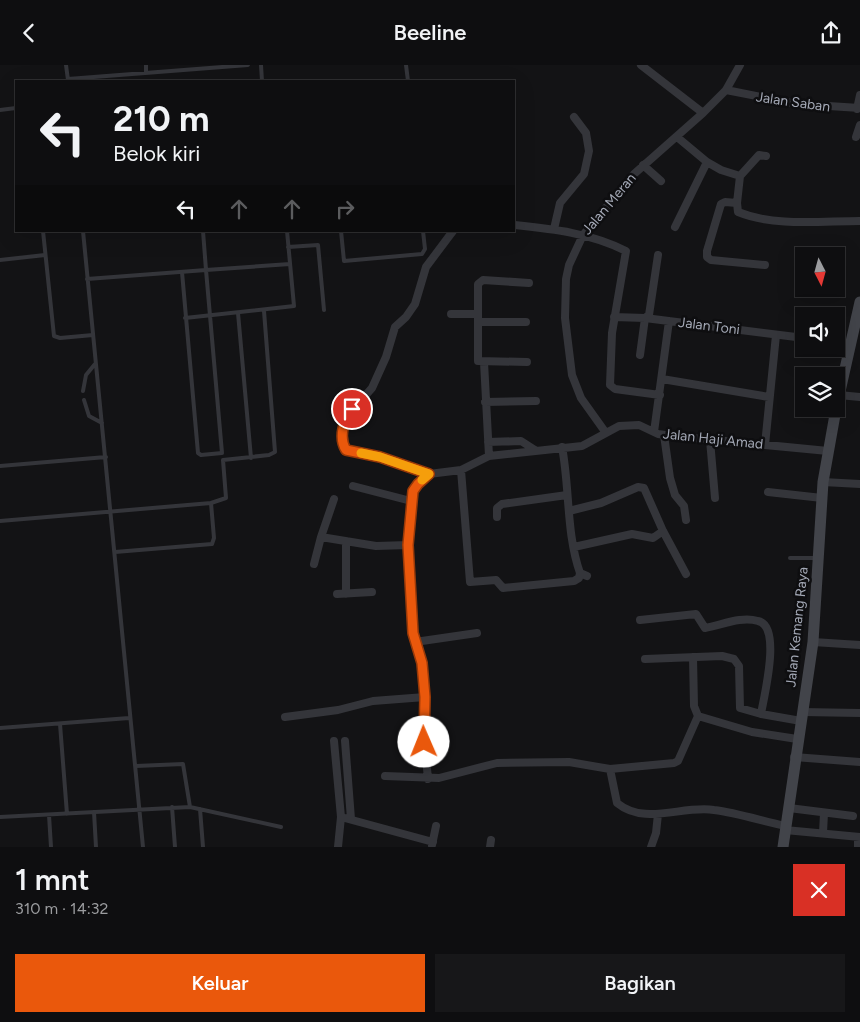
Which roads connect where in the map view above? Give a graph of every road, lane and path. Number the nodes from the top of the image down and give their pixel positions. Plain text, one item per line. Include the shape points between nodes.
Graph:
1 (66, 65) edge
2 (146, 65) edge
3 (175, 65) edge
4 (248, 65) edge
5 (260, 65) edge
6 (406, 65) edge
7 (641, 65) edge
8 (217, 66) edge
9 (737, 66) edge
10 (175, 70) junction
11 (146, 73) junction
12 (68, 80) edge
13 (262, 80) edge
14 (408, 80) edge
15 (726, 90) junction
16 (860, 95) edge
17 (15, 108) edge
18 (858, 109) edge
19 (0, 110) edge
20 (704, 113) junction
21 (574, 117) dead end
22 (860, 125) edge
23 (677, 137) junction
24 (856, 137) dead end
25 (766, 156) dead end
26 (706, 162) junction
27 (642, 165) junction
28 (740, 177) junction
29 (661, 181) dead end
30 (737, 203) junction
31 (860, 221) edge
32 (515, 225) edge
33 (675, 227) dead end
34 (554, 229) junction
35 (43, 232) edge
36 (83, 232) edge
37 (203, 232) edge
38 (287, 232) edge
39 (341, 232) edge
40 (423, 232) edge
41 (452, 232) edge
42 (583, 235) junction
43 (288, 247) junction
44 (45, 255) junction
45 (658, 255) dead end
46 (0, 261) edge
47 (290, 264) junction
48 (765, 265) dead end
49 (206, 270) junction
50 (182, 272) junction
51 (87, 279) junction
52 (529, 283) dead end
53 (860, 302) edge
54 (324, 310) dead end
55 (264, 311) junction
56 (238, 313) junction
57 (451, 314) dead end
58 (210, 316) junction
59 (614, 317) junction
60 (185, 318) junction
61 (478, 318) junction
62 (645, 318) junction
63 (669, 321) junction
64 (526, 322) dead end
65 (93, 335) junction
66 (776, 335) junction
67 (795, 337) edge
68 (853, 347) edge
69 (640, 355) dead end
70 (484, 362) junction
71 (527, 362) dead end
72 (96, 364) junction
73 (845, 374) edge
74 (662, 379) junction
75 (83, 391) dead end
76 (660, 395) junction
77 (845, 396) edge
78 (769, 397) junction
79 (860, 397) edge
80 (84, 400) dead end
81 (536, 401) dead end
82 (485, 402) junction
83 (834, 417) edge
84 (102, 423) junction
85 (654, 432) junction
86 (606, 433) junction
87 (664, 435) junction
88 (710, 440) junction
89 (488, 442) junction
90 (765, 445) junction
91 (562, 447) junction
92 (535, 449) junction
93 (828, 451) junction
94 (222, 453) junction
95 (489, 456) junction
96 (106, 457) junction
97 (250, 458) junction
98 (223, 460) junction
99 (0, 466) edge
100 (461, 469) junction
101 (429, 474) junction
102 (823, 483) junction
103 (860, 484) edge
104 (353, 486) dead end
105 (768, 491) dead end
106 (567, 495) junction
107 (715, 497) dead end
108 (822, 498) junction
109 (334, 499) dead end
110 (411, 501) junction
111 (210, 503) junction
112 (569, 511) junction
113 (111, 512) junction
114 (496, 517) dead end
115 (686, 520) dead end
116 (0, 521) edge
117 (663, 531) junction
118 (321, 537) junction
119 (346, 541) junction
120 (408, 545) junction
121 (574, 547) junction
122 (115, 552) junction
123 (790, 557) dead end
124 (818, 558) junction
125 (314, 564) dead end
126 (686, 574) dead end
127 (372, 591) dead end
128 (640, 620) dead end
129 (477, 633) dead end
130 (415, 642) junction
131 (813, 642) junction
132 (860, 645) edge
133 (693, 657) junction
134 (645, 659) dead end
135 (425, 697) junction
136 (860, 713) edge
137 (761, 714) junction
138 (698, 716) junction
139 (801, 716) junction
140 (285, 717) dead end
141 (129, 718) junction
142 (60, 724) junction
143 (0, 728) edge
144 (797, 739) junction
145 (334, 741) dead end
146 (345, 741) dead end
147 (794, 757) junction
148 (860, 762) edge
149 (136, 766) junction
150 (610, 769) junction
151 (385, 777) dead end
152 (428, 779) junction
153 (172, 807) junction
154 (190, 807) junction
155 (789, 808) junction
156 (139, 809) junction
157 (200, 809) junction
158 (94, 812) junction
159 (658, 813) junction
160 (824, 813) junction
161 (68, 814) junction
162 (49, 815) junction
163 (854, 816) dead end
164 (0, 817) edge
165 (341, 817) junction
166 (351, 819) junction
167 (436, 826) dead end
168 (281, 827) dead end
169 (786, 828) junction
170 (823, 833) junction
171 (859, 837) edge
172 (432, 844) edge
173 (51, 847) edge
174 (96, 847) edge
175 (143, 847) edge
176 (175, 847) edge
177 (203, 847) edge
178 (338, 847) edge
179 (651, 847) edge
180 (783, 847) edge
181 (858, 847) edge

1 - 12 lane
2 - 11 lane
3 - 10 lane
4 - 8 lane
5 - 13 lane
6 - 14 lane
7 - 20 street
8 - 10 lane
9 - 15 street, Jalan Meran
10 - 11 lane
11 - 12 lane
15 - 18 street, Jalan Saban via 773,100
15 - 20 street, Jalan Meran
16 - 18 street
17 - 19 lane
20 - 23 street, Jalan Meran
21 - 34 street via 586,133 589,151 584,174 560,203
22 - 24 street
23 - 26 street
23 - 27 street, Jalan Meran
25 - 28 street via 759,155 754,159
26 - 28 street
26 - 33 street
27 - 29 street
27 - 42 street, Jalan Meran
28 - 30 street
30 - 31 street via 738,212 782,221
30 - 48 street via 721,204 707,257
32 - 34 street
34 - 42 street
35 - 44 lane
36 - 51 lane
37 - 49 lane
38 - 43 lane
39 - 40 lane via 344,261 422,254
41 - 101 street via 426,267 415,304 395,327 372,388 352,409 343,428 346,450 380,457
42 - 59 street via 626,251
42 - 86 street, Jalan Meran via 566,279 569,363 581,399
43 - 47 lane
43 - 54 lane via 318,245
44 - 46 lane
44 - 65 lane via 54,336
45 - 62 street via 651,307
47 - 49 lane
47 - 55 lane via 294,306
49 - 50 lane
49 - 58 lane
50 - 51 lane
50 - 60 lane
51 - 65 lane
52 - 61 street via 480,281
53 - 68 street, Jalan Kemang Raya
55 - 56 lane
55 - 97 lane via 276,449 273,455
56 - 58 lane
56 - 97 lane
57 - 61 street
58 - 60 lane
58 - 94 lane
59 - 62 street, Jalan Toni
59 - 76 street via 611,387
60 - 94 lane via 198,453
61 - 64 street
61 - 70 street via 477,358
62 - 63 street, Jalan Toni
62 - 69 street
63 - 66 street, Jalan Toni
63 - 74 street
65 - 72 lane
66 - 67 street, Jalan Toni
66 - 78 street
68 - 73 street, Jalan Kemang Raya
70 - 71 street
70 - 82 street
72 - 75 lane via 86,375
72 - 84 lane
74 - 76 street
74 - 78 street
76 - 85 street
77 - 79 street
78 - 90 street
80 - 84 lane via 89,416
81 - 82 street
82 - 89 street
83 - 93 street, Jalan Kemang Raya
84 - 96 lane
85 - 86 street, Jalan Haji Amad via 639,425 626,425
85 - 87 street, Jalan Haji Amad
86 - 91 street, Jalan Haji Amad via 588,444
87 - 88 street, Jalan Haji Amad
87 - 115 street via 672,485 684,506
88 - 90 street, Jalan Haji Amad
88 - 107 street
89 - 92 street via 521,441
89 - 95 street
90 - 93 street, Jalan Haji Amad
91 - 92 street, Jalan Haji Amad
91 - 106 street via 568,479
92 - 95 street, Jalan Haji Amad
93 - 102 street, Jalan Kemang Raya
94 - 98 lane
95 - 100 street, Jalan Haji Amad
96 - 99 lane
96 - 113 lane
97 - 98 lane
98 - 111 lane via 226,498
100 - 101 street, Jalan Haji Amad
100 - 121 street via 469,581 497,581 503,588 578,580 584,574
101 - 110 street via 418,484
102 - 103 street
102 - 108 street, Jalan Kemang Raya
104 - 110 street
105 - 108 street
106 - 112 street
106 - 114 street via 502,504 497,507
108 - 124 street, Jalan Kemang Raya
109 - 118 street
110 - 120 street
111 - 113 lane
111 - 122 lane via 212,544
112 - 117 street via 642,487
112 - 121 street
113 - 116 lane
113 - 122 lane
117 - 121 street via 653,538 632,534
117 - 126 street
118 - 119 street
118 - 125 street
119 - 120 street via 376,546
119 - 127 street via 342,594
120 - 130 street
122 - 141 lane
123 - 124 lane
124 - 131 street, Jalan Kemang Raya
128 - 137 street via 696,614 705,627 741,621 765,624 770,633 771,650
129 - 130 street
130 - 135 street via 422,663
131 - 132 street
131 - 139 street, Jalan Kemang Raya
133 - 134 street
133 - 137 street via 729,657 738,662 740,708
133 - 138 street via 694,706
135 - 140 street via 373,701 343,709
135 - 152 street via 423,726
136 - 139 street
137 - 139 street
138 - 144 street via 746,731
138 - 150 street via 677,762
139 - 144 street, Jalan Kemang Raya
141 - 142 lane
141 - 149 lane
142 - 143 lane
142 - 161 lane
144 - 147 street, Jalan Kemang Raya
145 - 165 street
146 - 166 street
147 - 148 street
147 - 155 street, Jalan Kemang Raya
149 - 154 lane via 184,764
149 - 156 lane
150 - 152 street via 569,762 497,763
150 - 159 street via 617,803 637,813
151 - 152 street
153 - 154 lane
153 - 156 lane
153 - 176 lane
154 - 157 lane
155 - 160 street
155 - 169 street, Jalan Kemang Raya
156 - 158 lane
156 - 175 lane
157 - 168 lane
157 - 177 lane
158 - 161 lane
158 - 174 lane
159 - 169 street via 714,810
159 - 179 street
160 - 163 street
160 - 170 street
161 - 162 lane
162 - 164 lane
162 - 173 lane
165 - 166 street
165 - 178 street
166 - 172 street
167 - 172 street
169 - 170 street
169 - 180 street, Jalan Kemang Raya
170 - 171 street
171 - 181 street

